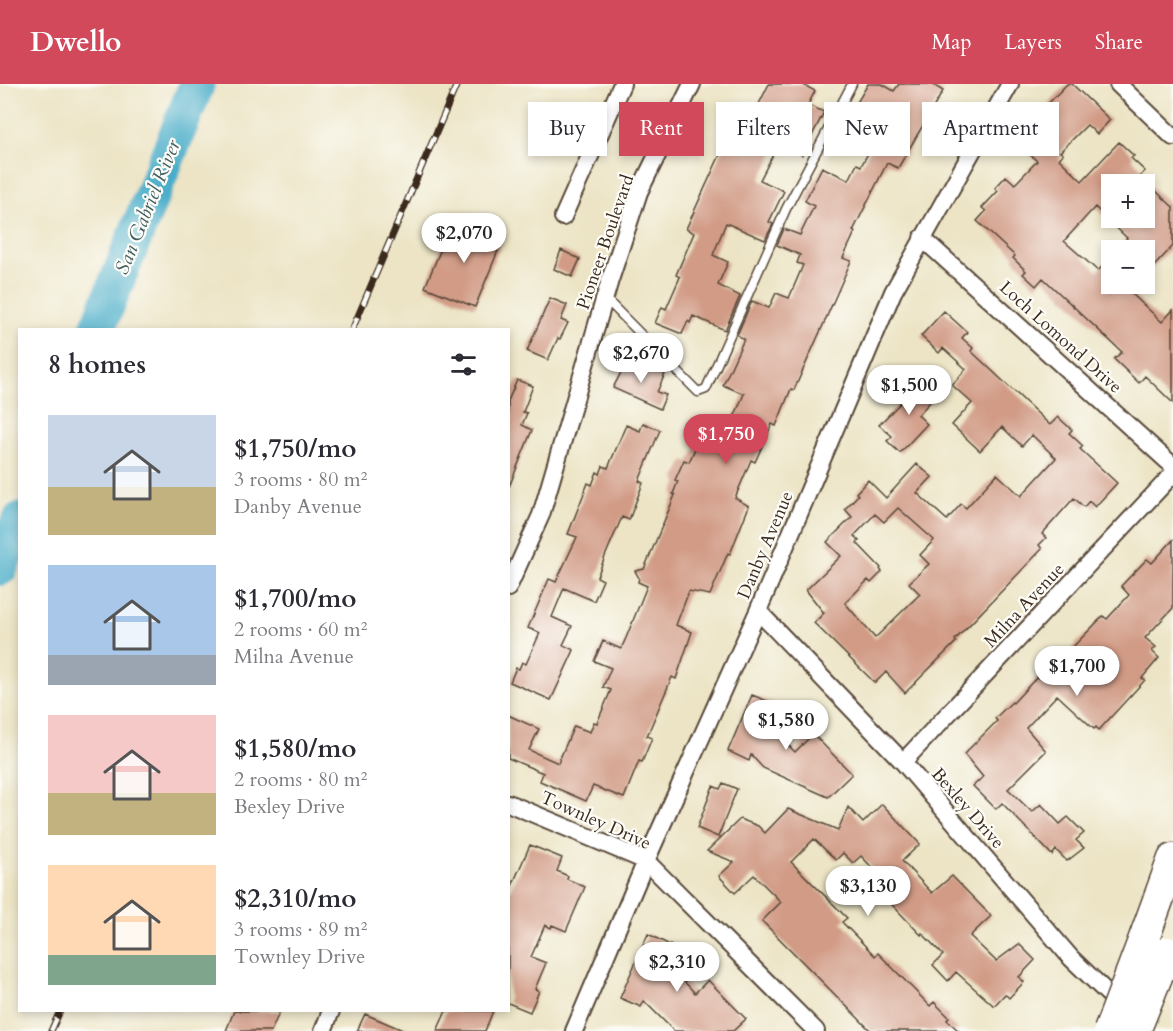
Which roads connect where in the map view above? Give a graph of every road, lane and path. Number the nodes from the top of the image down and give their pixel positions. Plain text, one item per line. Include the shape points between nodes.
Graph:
1 (622, 84) edge
2 (692, 84) edge
3 (852, 84) edge
4 (1010, 84) edge
5 (1118, 84) edge
6 (1173, 137) edge
7 (563, 217) dead end
8 (922, 238) junction
9 (605, 298) junction
10 (1173, 466) edge
11 (1173, 474) edge
12 (510, 584) edge
13 (758, 612) junction
14 (903, 762) junction
15 (510, 804) edge
16 (1173, 859) edge
17 (646, 861) junction
18 (1165, 948) edge
19 (331, 1012) edge
20 (322, 1031) edge
21 (574, 1031) edge
22 (816, 1031) edge
23 (1109, 1031) edge
24 (1135, 1031) edge
25 (1147, 1031) edge

1 - 7 street
2 - 9 street, Pioneer Boulevard via 639,192
3 - 9 lane via 786,209 706,389 698,392
4 - 8 street, Danby Avenue
5 - 6 street
8 - 10 street, Loch Lomond Drive
8 - 13 street, Danby Avenue via 893,292
9 - 12 street, Pioneer Boulevard via 541,515
11 - 14 street, Milna Avenue
13 - 14 street, Bexley Drive
13 - 17 street, Danby Avenue
14 - 25 street, Bexley Drive via 1071,958
15 - 17 street, Townley Drive
16 - 18 highway
17 - 21 street, Danby Avenue
17 - 22 street, Townley Drive
18 - 23 highway, bridge
18 - 24 highway, bridge
18 - 25 highway
19 - 20 street

